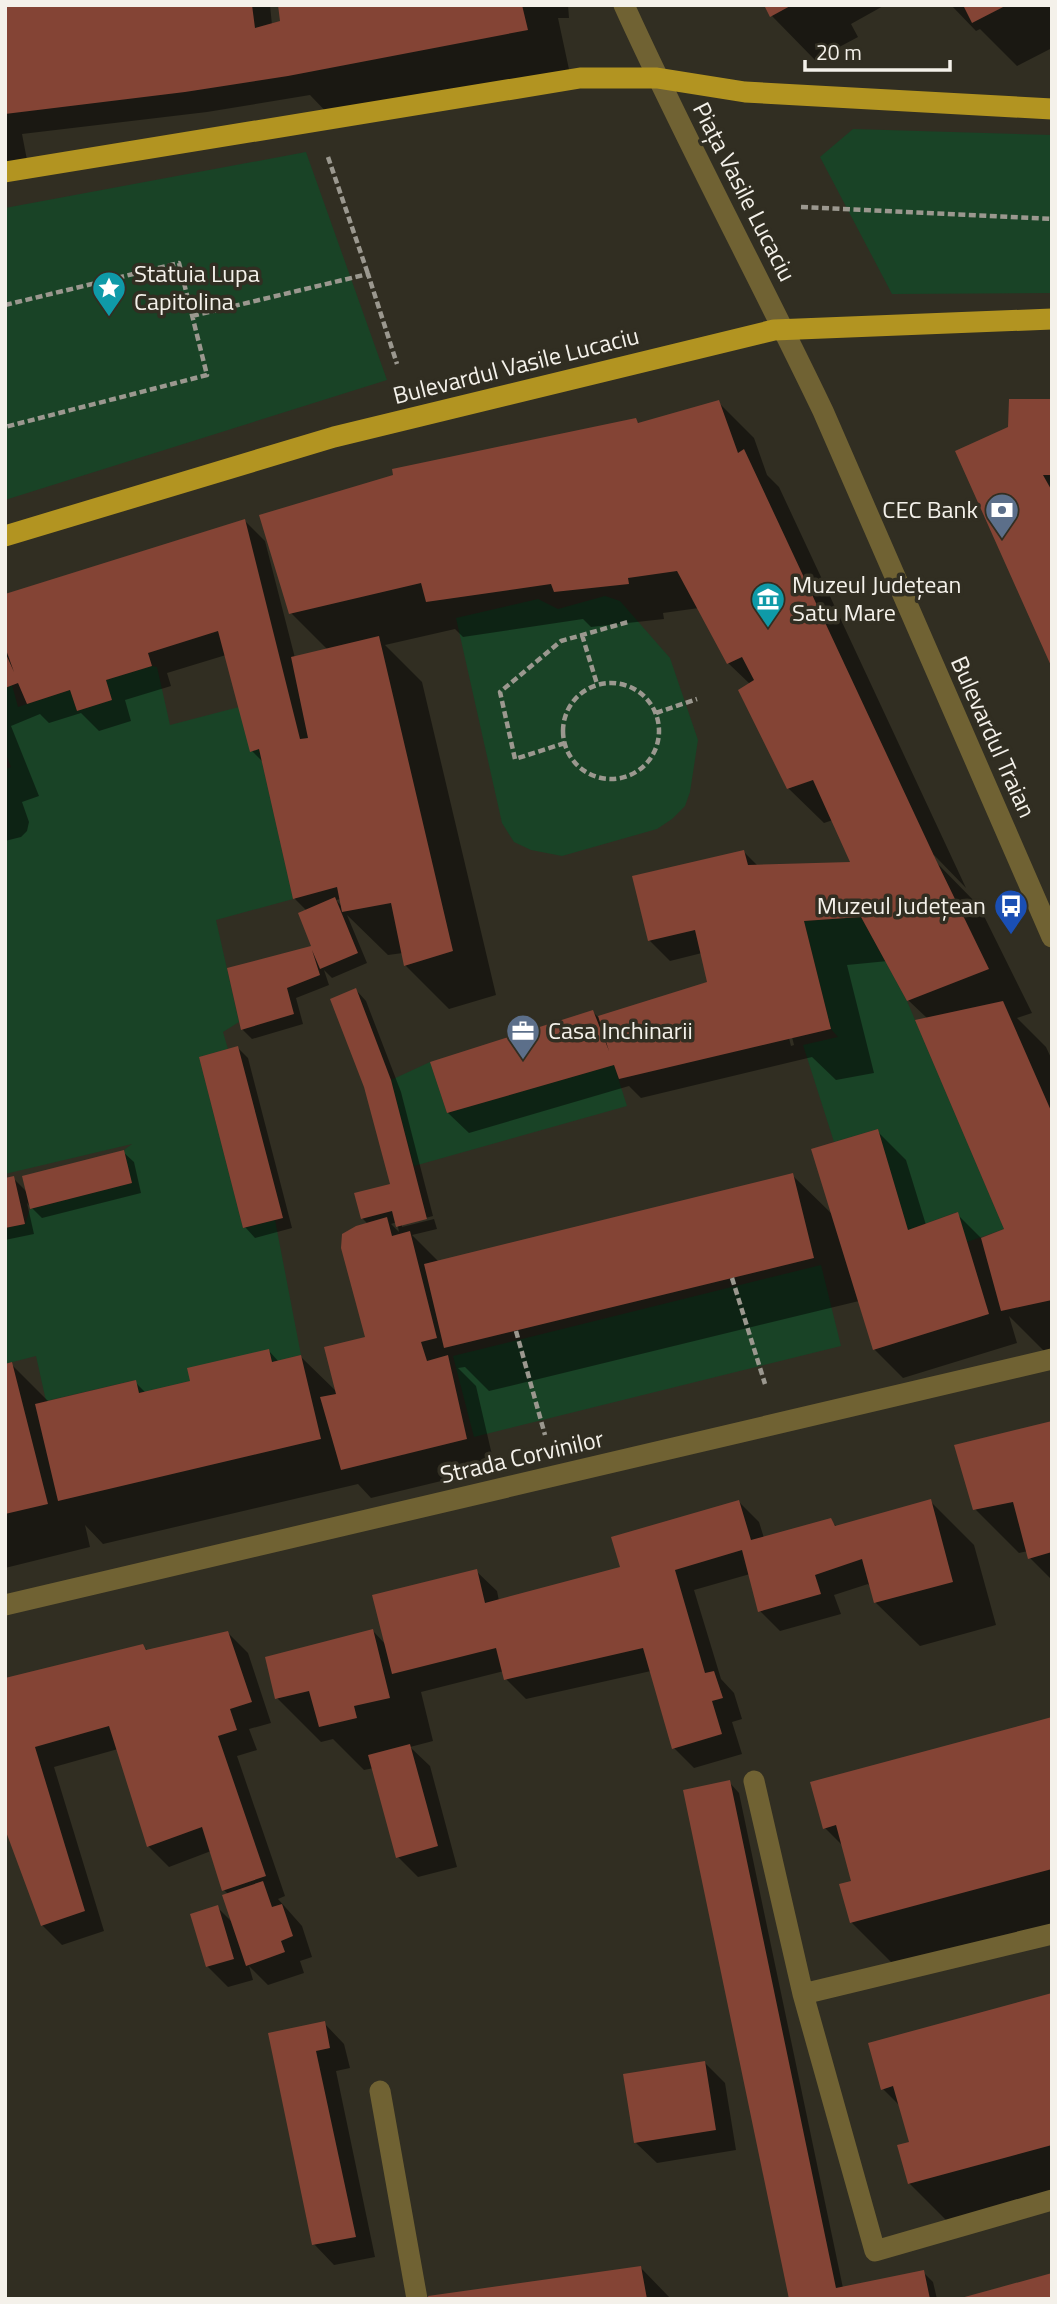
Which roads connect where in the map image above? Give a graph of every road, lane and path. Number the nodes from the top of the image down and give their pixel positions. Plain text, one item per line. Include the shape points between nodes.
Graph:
1 (624, 5) edge
2 (657, 78) junction
3 (1052, 110) edge
4 (328, 157) dead end
5 (5, 172) edge
6 (801, 207) dead end
7 (1052, 219) edge
8 (368, 274) junction
9 (5, 305) edge
10 (192, 316) junction
11 (1052, 319) edge
12 (783, 328) junction
13 (397, 364) dead end
14 (5, 427) edge
15 (5, 536) edge
16 (628, 622) dead end
17 (582, 635) junction
18 (597, 684) junction
19 (697, 699) dead end
20 (656, 713) junction
21 (565, 743) junction
22 (1052, 937) edge
23 (732, 1278) dead end
24 (516, 1331) dead end
25 (1052, 1359) edge
26 (765, 1384) dead end
27 (545, 1435) dead end
28 (5, 1605) edge
29 (754, 1781) dead end
30 (1052, 1934) edge
31 (803, 1994) junction
32 (380, 2091) dead end
33 (1052, 2200) edge
34 (417, 2299) edge

1 - 2 street, Piața Vasile Lucaciu
2 - 3 main road via 745,92
2 - 5 main road via 580,78
2 - 12 street, Piața Vasile Lucaciu
4 - 8 path
6 - 7 path
8 - 10 path
8 - 13 path
9 - 10 path via 179,263
10 - 14 path via 207,374
11 - 12 main road, Bulevardul Vasile Lucaciu
12 - 15 main road, Bulevardul Vasile Lucaciu via 334,437
12 - 22 street, Bulevardul Traian
16 - 17 path
17 - 18 path
17 - 21 path via 561,641 500,692 515,759
18 - 20 path via 629,685 643,693
18 - 21 path via 571,703 564,717
19 - 20 path
20 - 21 path via 660,737 655,752 633,775 602,779 586,773 574,763
23 - 26 path
24 - 27 path
25 - 28 street, Strada Corvinilor
29 - 31 street
30 - 31 street
31 - 33 street via 875,2251
32 - 34 street

